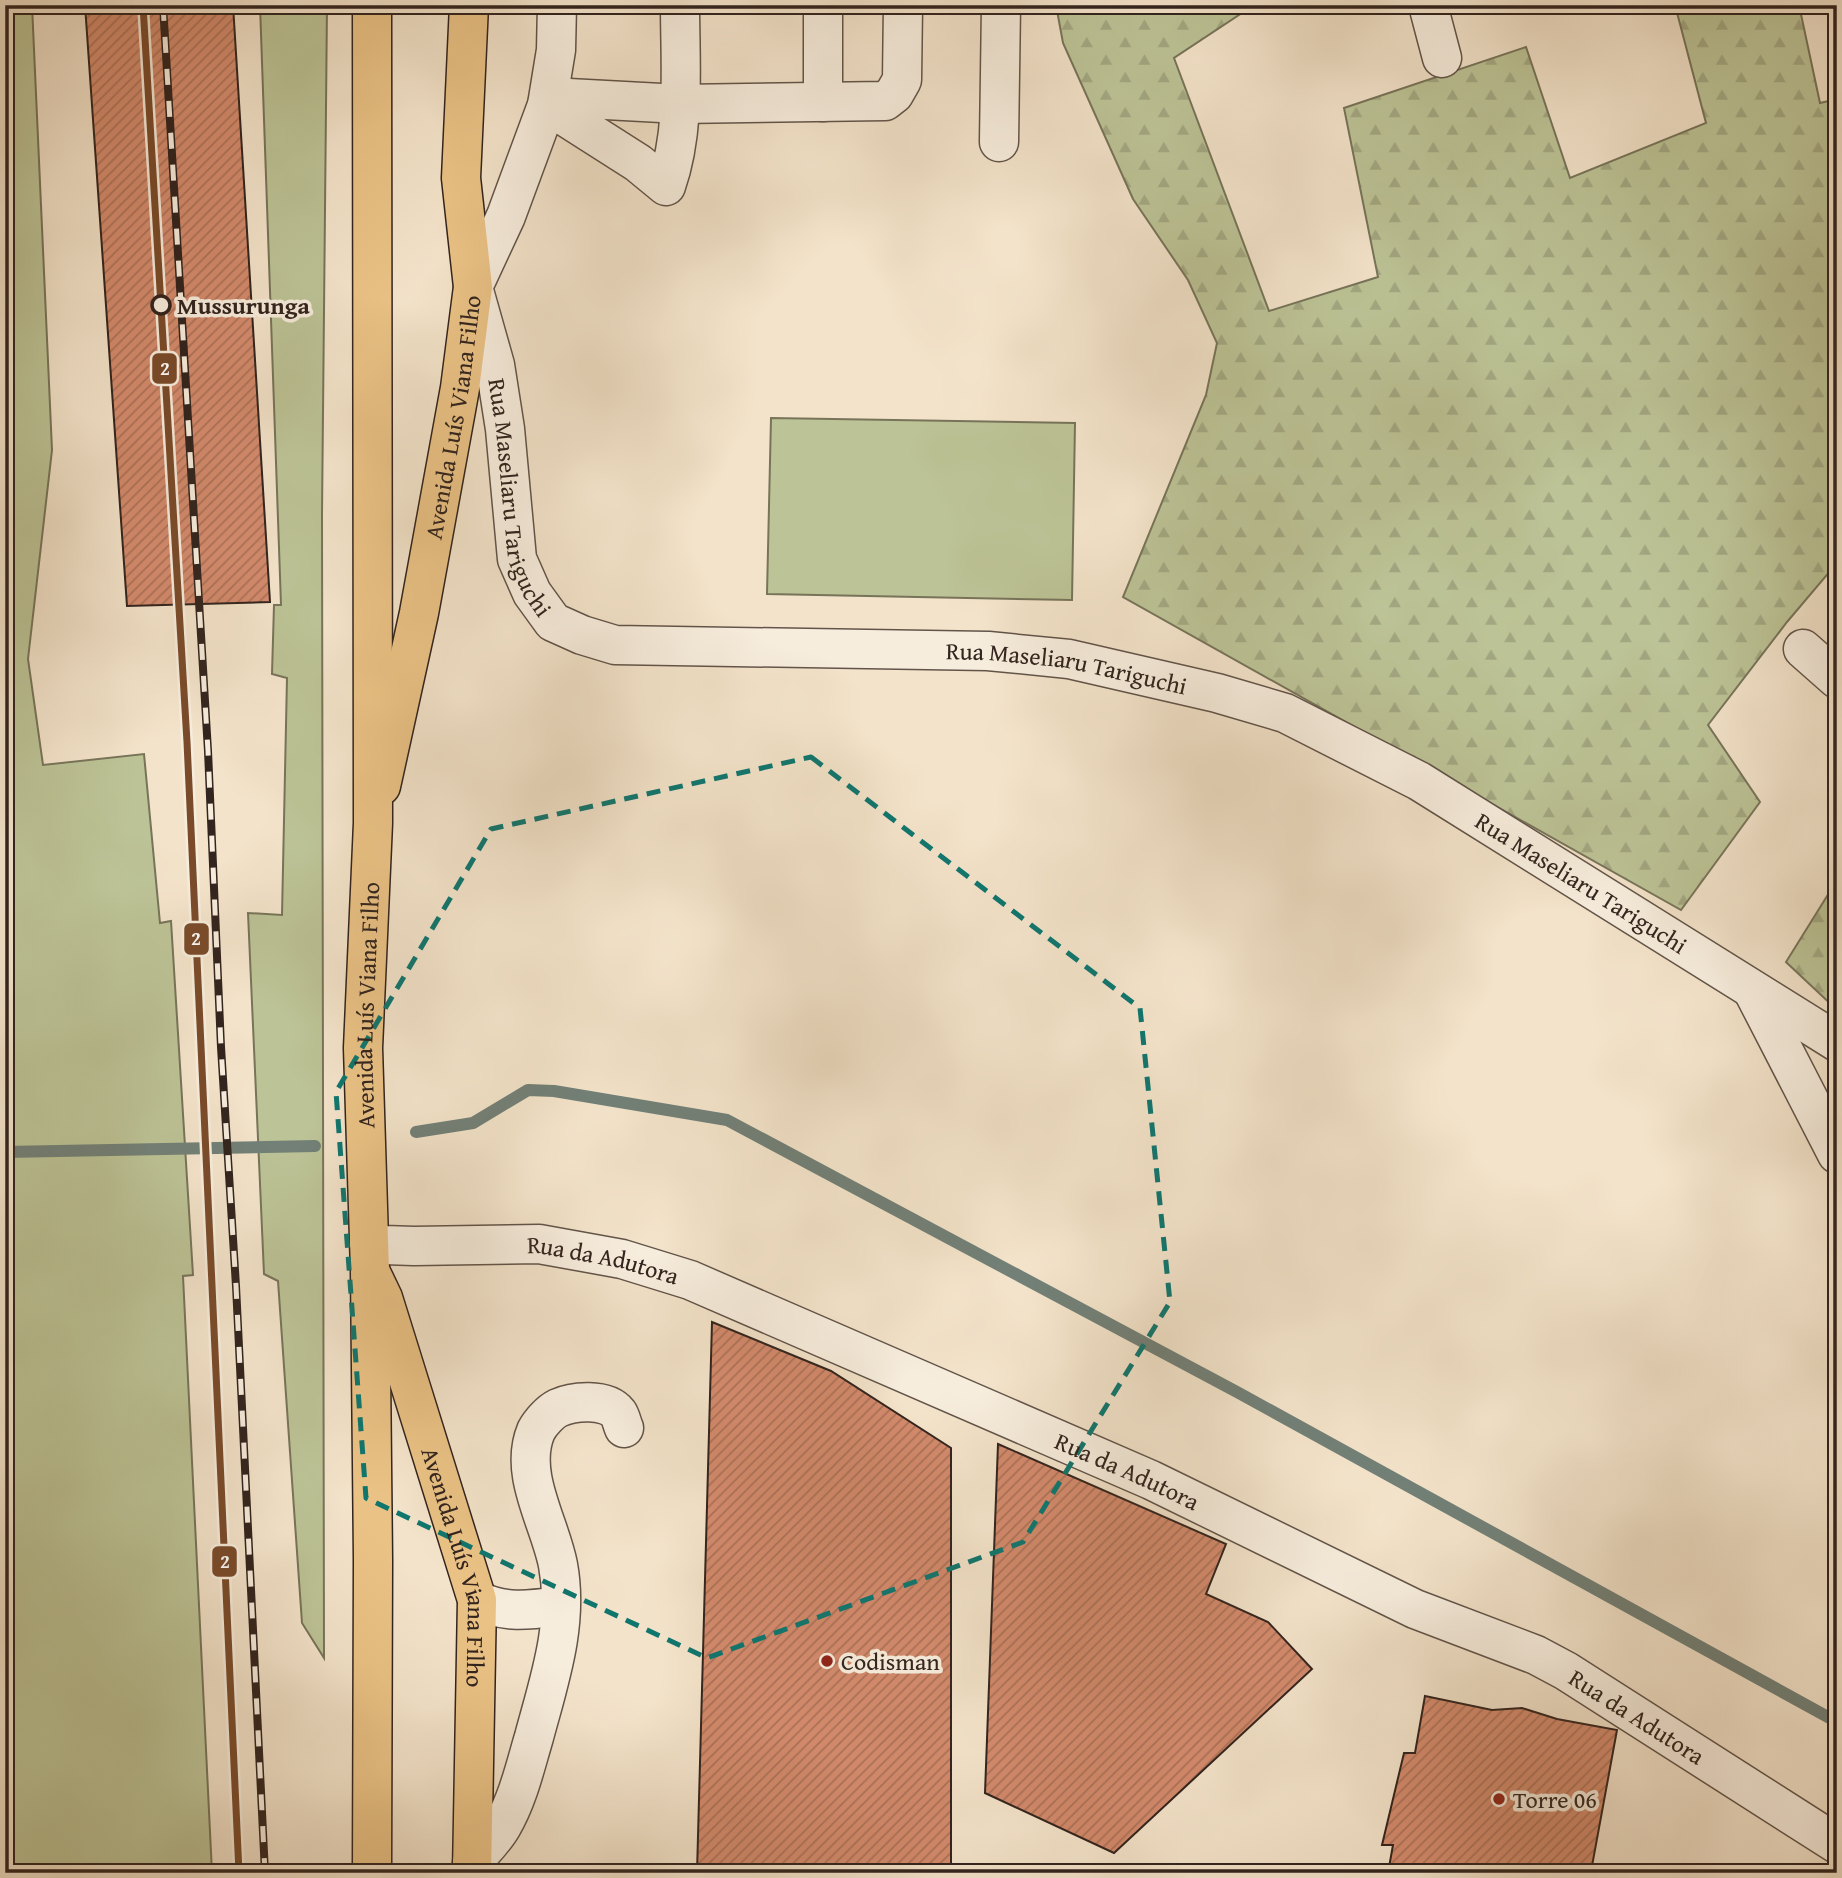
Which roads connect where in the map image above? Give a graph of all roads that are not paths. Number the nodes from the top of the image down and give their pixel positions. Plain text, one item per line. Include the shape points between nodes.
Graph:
1 (372, 5) edge
2 (469, 5) edge
3 (557, 5) edge
4 (680, 5) edge
5 (823, 5) edge
6 (903, 5) edge
7 (1002, 5) edge
8 (1428, 5) edge
9 (1443, 58) dead end
10 (548, 101) junction
11 (822, 102) junction
12 (680, 104) junction
13 (999, 142) dead end
14 (473, 287) junction
15 (1803, 649) dead end
16 (1837, 679) edge
17 (373, 823) junction
18 (1753, 991) junction
19 (1837, 1042) edge
20 (1837, 1154) edge
21 (370, 1256) junction
22 (624, 1428) dead end
23 (477, 1601) junction
24 (560, 1606) junction
25 (1837, 1844) edge
26 (472, 1868) edge
27 (372, 1873) edge

1 - 17 main road, Avenida Luís Viana Filho
2 - 14 main road, Avenida Luís Viana Filho via 461,178
3 - 10 street
4 - 12 street
5 - 11 street
6 - 11 street via 902,80 894,94 885,101
7 - 13 street
8 - 9 street
10 - 12 street
10 - 12 street via 666,186
10 - 14 street via 506,216
11 - 12 street
14 - 17 main road, Avenida Luís Viana Filho via 460,388 419,613
14 - 18 street, Rua Maseliaru Tariguchi via 495,365 517,559 532,593 553,622 615,645 988,651 1069,659 1285,713 1419,780
15 - 16 street
17 - 21 main road, Avenida Luís Viana Filho via 363,1048
18 - 19 street, Rua Maseliaru Tariguchi
18 - 20 street
21 - 23 main road, Avenida Luís Viana Filho
21 - 25 street, Rua da Adutora via 384,1245 539,1244 622,1259 690,1280 1150,1480 1415,1609 1536,1655
21 - 27 main road, Avenida Luís Viana Filho
22 - 24 street via 618,1413 607,1405 583,1402 558,1409 536,1432 532,1471 558,1564
23 - 24 street via 509,1610
23 - 26 main road, Avenida Luís Viana Filho
24 - 26 street via 558,1649 517,1794

